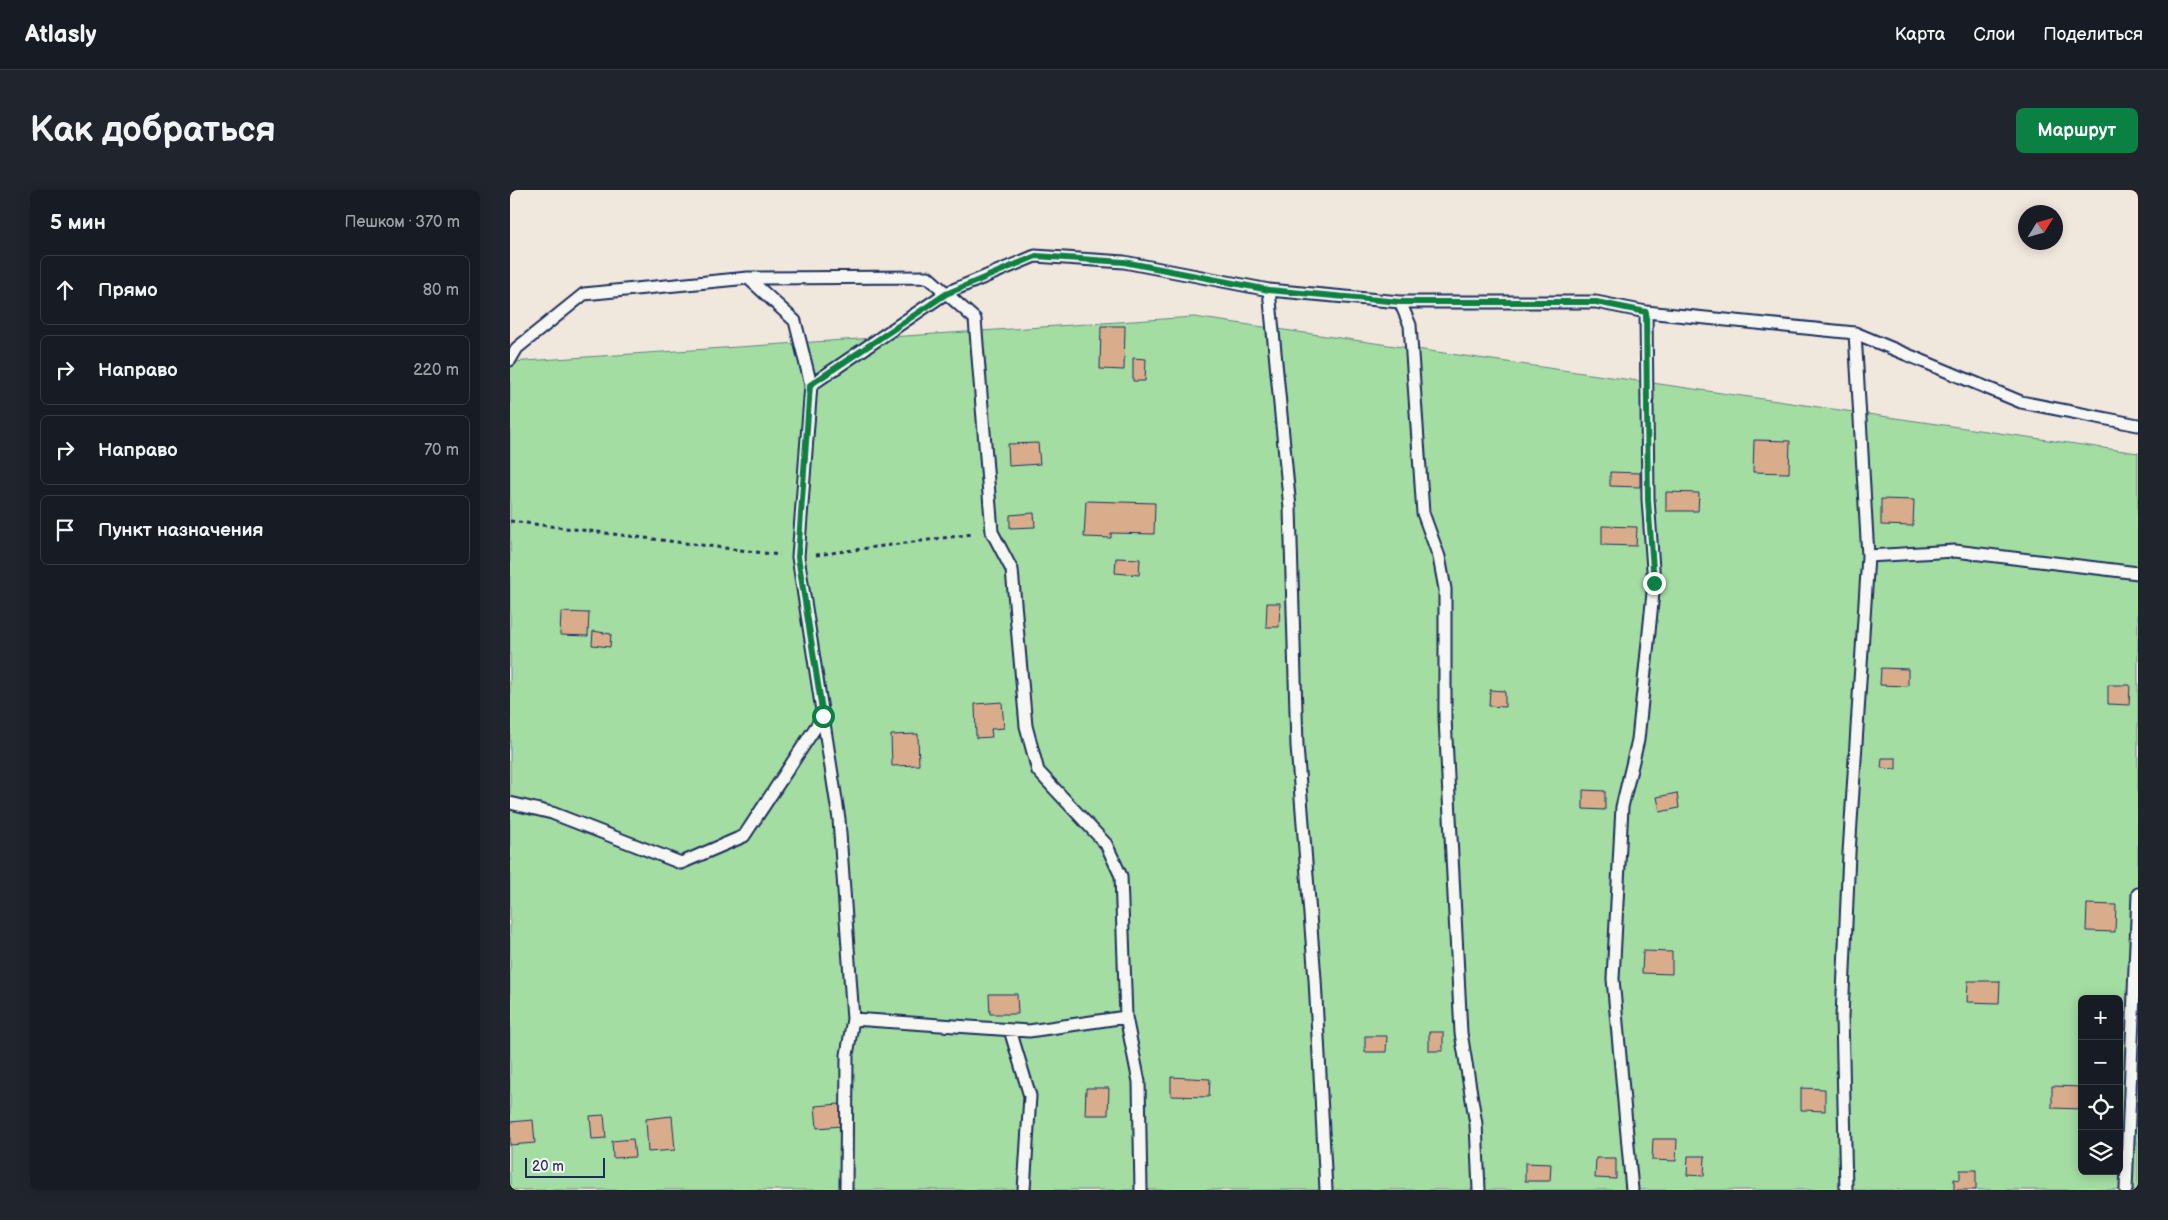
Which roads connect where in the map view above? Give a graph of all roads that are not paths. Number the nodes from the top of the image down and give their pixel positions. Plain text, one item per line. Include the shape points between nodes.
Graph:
1 (748, 278) junction
2 (1269, 290) junction
3 (946, 294) junction
4 (1400, 302) junction
5 (1646, 312) junction
6 (1855, 333) junction
7 (510, 360) edge
8 (810, 385) junction
9 (2138, 425) edge
10 (1868, 556) junction
11 (2138, 574) edge
12 (823, 716) junction
13 (510, 803) edge
14 (2138, 894) edge
15 (1126, 1017) junction
16 (853, 1019) junction
17 (1010, 1030) junction
18 (846, 1190) edge
19 (1024, 1190) edge
20 (1140, 1190) edge
21 (1326, 1190) edge
22 (1479, 1190) edge
23 (1632, 1190) edge
24 (1846, 1190) edge
25 (2126, 1190) edge

1 - 3 lane via 928,278
1 - 7 lane via 584,294 517,348
1 - 8 lane via 796,321
2 - 3 lane via 1124,262 1036,256
2 - 4 lane
2 - 21 lane via 1290,508 1297,746 1315,979
3 - 8 lane
3 - 15 lane via 976,319 992,532 1012,570 1026,726 1038,771 1106,844 1121,876
4 - 5 lane via 1596,302
4 - 22 lane via 1410,326 1423,513 1445,589 1445,718 1461,1033 1476,1124
5 - 6 lane
5 - 23 lane via 1648,500 1654,583 1638,740 1622,807 1614,980
6 - 9 lane via 2021,402
6 - 10 lane
8 - 12 lane via 798,557
10 - 11 lane via 1955,551
10 - 24 lane via 1842,1017
12 - 13 lane via 744,836 681,864 552,813
12 - 16 lane via 839,819
14 - 25 lane
15 - 17 lane via 1029,1031
15 - 20 lane via 1139,1082
16 - 17 lane
16 - 18 lane via 847,1054
17 - 19 lane via 1030,1096

